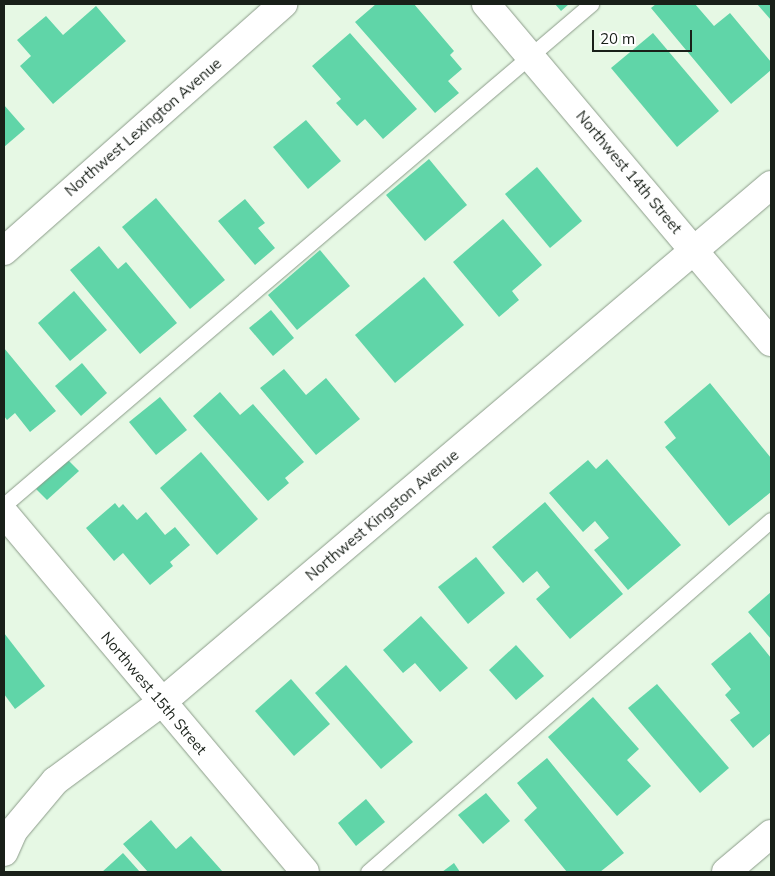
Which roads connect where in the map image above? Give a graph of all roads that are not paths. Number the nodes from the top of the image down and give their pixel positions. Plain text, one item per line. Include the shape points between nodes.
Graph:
1 (283, 4) edge
2 (486, 4) edge
3 (591, 4) edge
4 (530, 55) junction
5 (771, 185) edge
6 (4, 250) edge
7 (695, 250) junction
8 (771, 342) edge
9 (4, 505) edge
10 (4, 513) edge
11 (771, 520) edge
12 (162, 702) junction
13 (771, 834) edge
14 (4, 852) edge
15 (305, 872) edge
16 (368, 872) edge
17 (726, 872) edge

1 - 6 street, Northwest Lexington Avenue
2 - 4 street, Northwest 14th Street
3 - 4 lane
4 - 7 street, Northwest 14th Street
4 - 9 lane
5 - 7 street, Northwest Kingston Avenue
7 - 8 street, Northwest 14th Street
7 - 12 street, Northwest Kingston Avenue
10 - 12 street, Northwest 15th Street
11 - 16 lane
12 - 14 street, Northwest Kingston Avenue via 55,781 14,830
12 - 15 street, Northwest 15th Street
13 - 17 street

